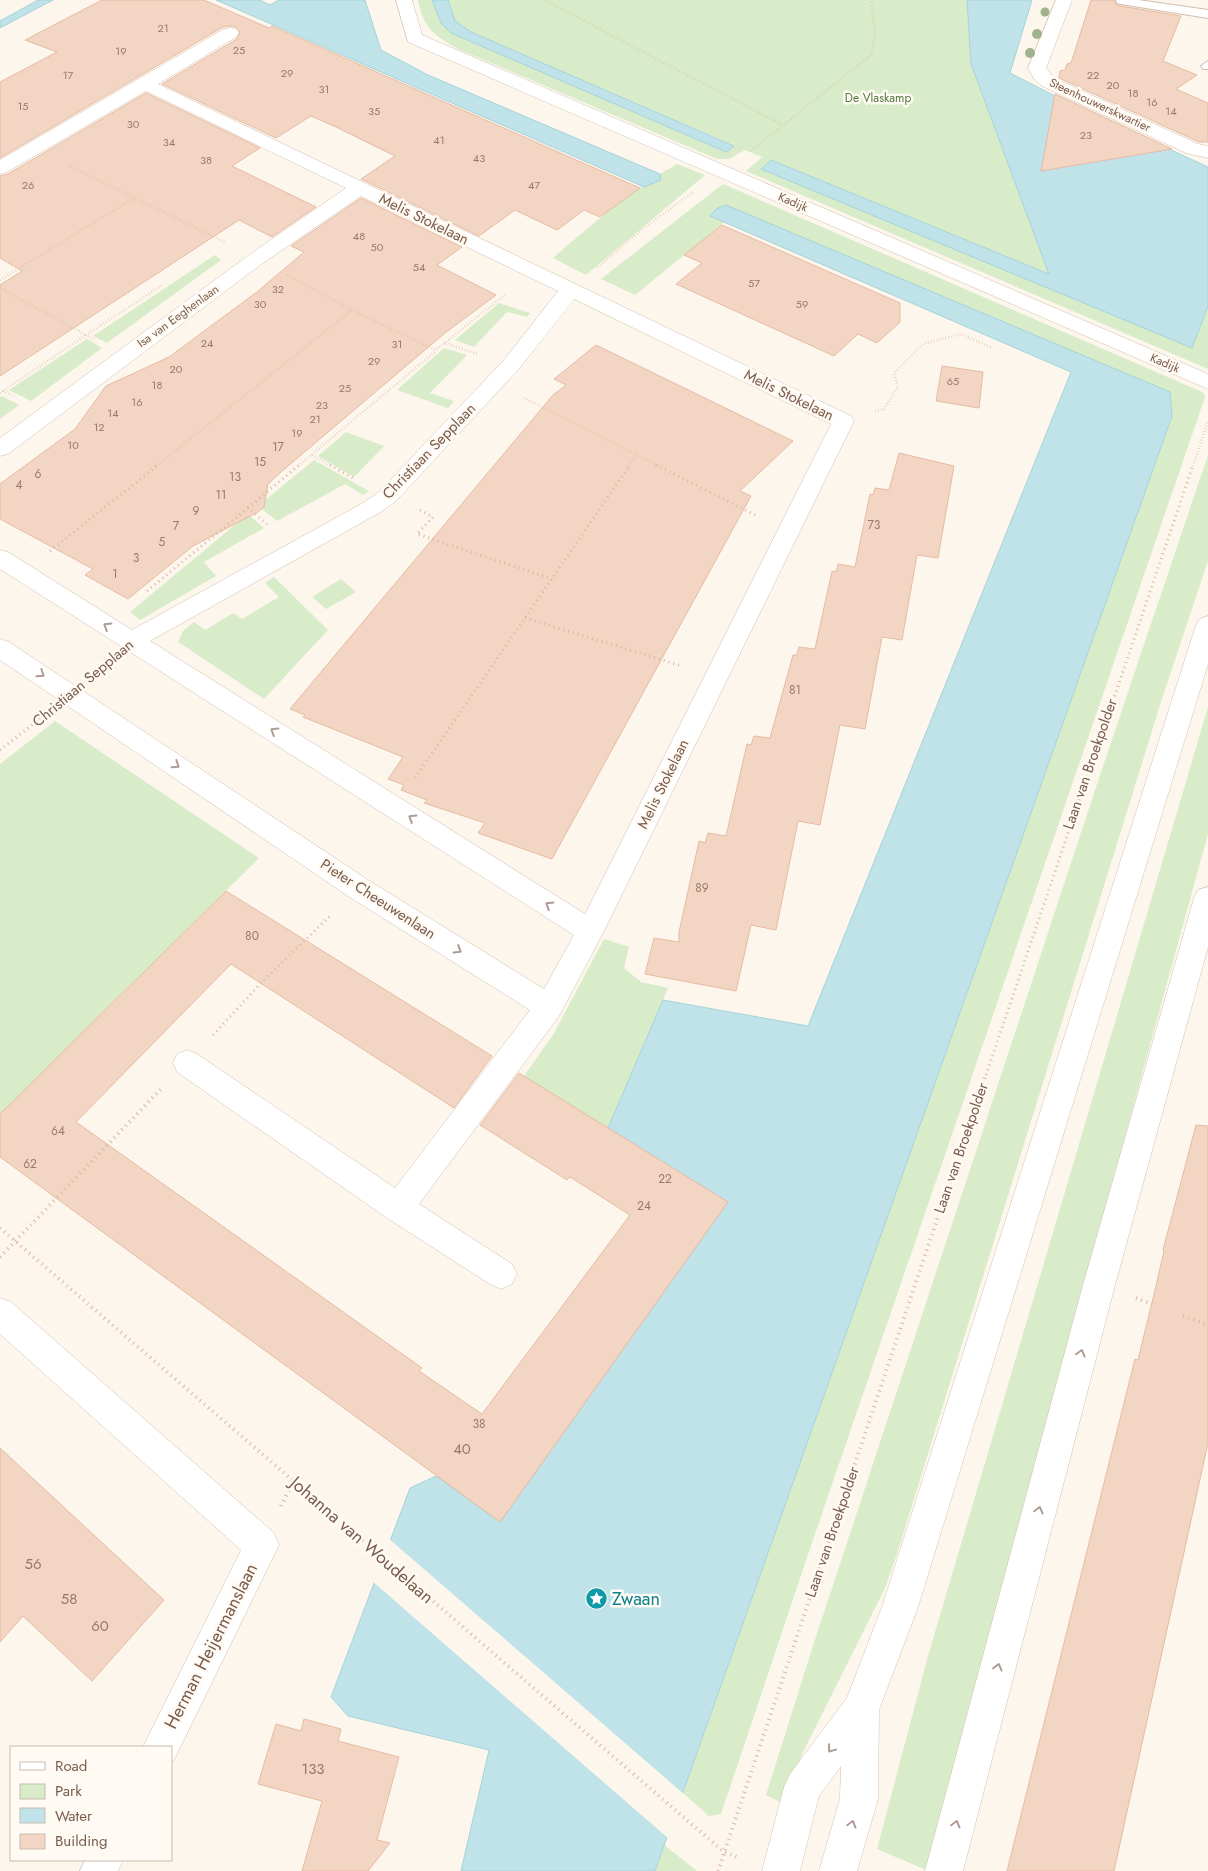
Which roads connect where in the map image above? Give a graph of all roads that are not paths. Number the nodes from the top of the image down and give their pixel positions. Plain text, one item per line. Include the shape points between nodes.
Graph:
1 (404, 0) edge
2 (1064, 0) edge
3 (1121, 1) dead end
4 (1208, 14) edge
5 (230, 33) dead end
6 (145, 84) junction
7 (1208, 152) edge
8 (0, 168) edge
9 (359, 188) junction
10 (570, 290) junction
11 (1208, 382) edge
12 (0, 449) edge
13 (0, 558) edge
14 (1208, 625) edge
15 (131, 641) junction
16 (0, 648) edge
17 (1208, 898) edge
18 (590, 931) junction
19 (549, 1007) junction
20 (187, 1063) dead end
21 (398, 1208) junction
22 (501, 1274) dead end
23 (0, 1312) edge
24 (861, 1710) junction
25 (162, 1746) edge
26 (781, 1871) edge
27 (838, 1871) edge
28 (944, 1871) edge

1 - 11 street, Kadijk via 414,38
2 - 7 street, Steenhouwerskwartier via 1037,68 1040,75 1048,82
3 - 4 lane
5 - 6 street
6 - 8 street
6 - 9 street, Melis Stokelaan
9 - 10 street, Melis Stokelaan
9 - 12 street, Isa van Eeghenlaan via 256,259
10 - 15 street, Christiaan Sepplaan via 511,365 389,495
10 - 18 street, Melis Stokelaan via 843,421
15 -> 13 street
14 - 24 street via 900,1607
18 -> 15 street
16 -> 19 street, Pieter Cheeuwenlaan via 358,888
28 -> 17 street via 1096,1294
18 - 19 street, Melis Stokelaan
19 - 21 street
20 - 21 street
21 - 22 street
23 - 25 street, Herman Heijermanslaan via 262,1545
24 -> 26 street via 803,1787
27 -> 24 street via 859,1799

